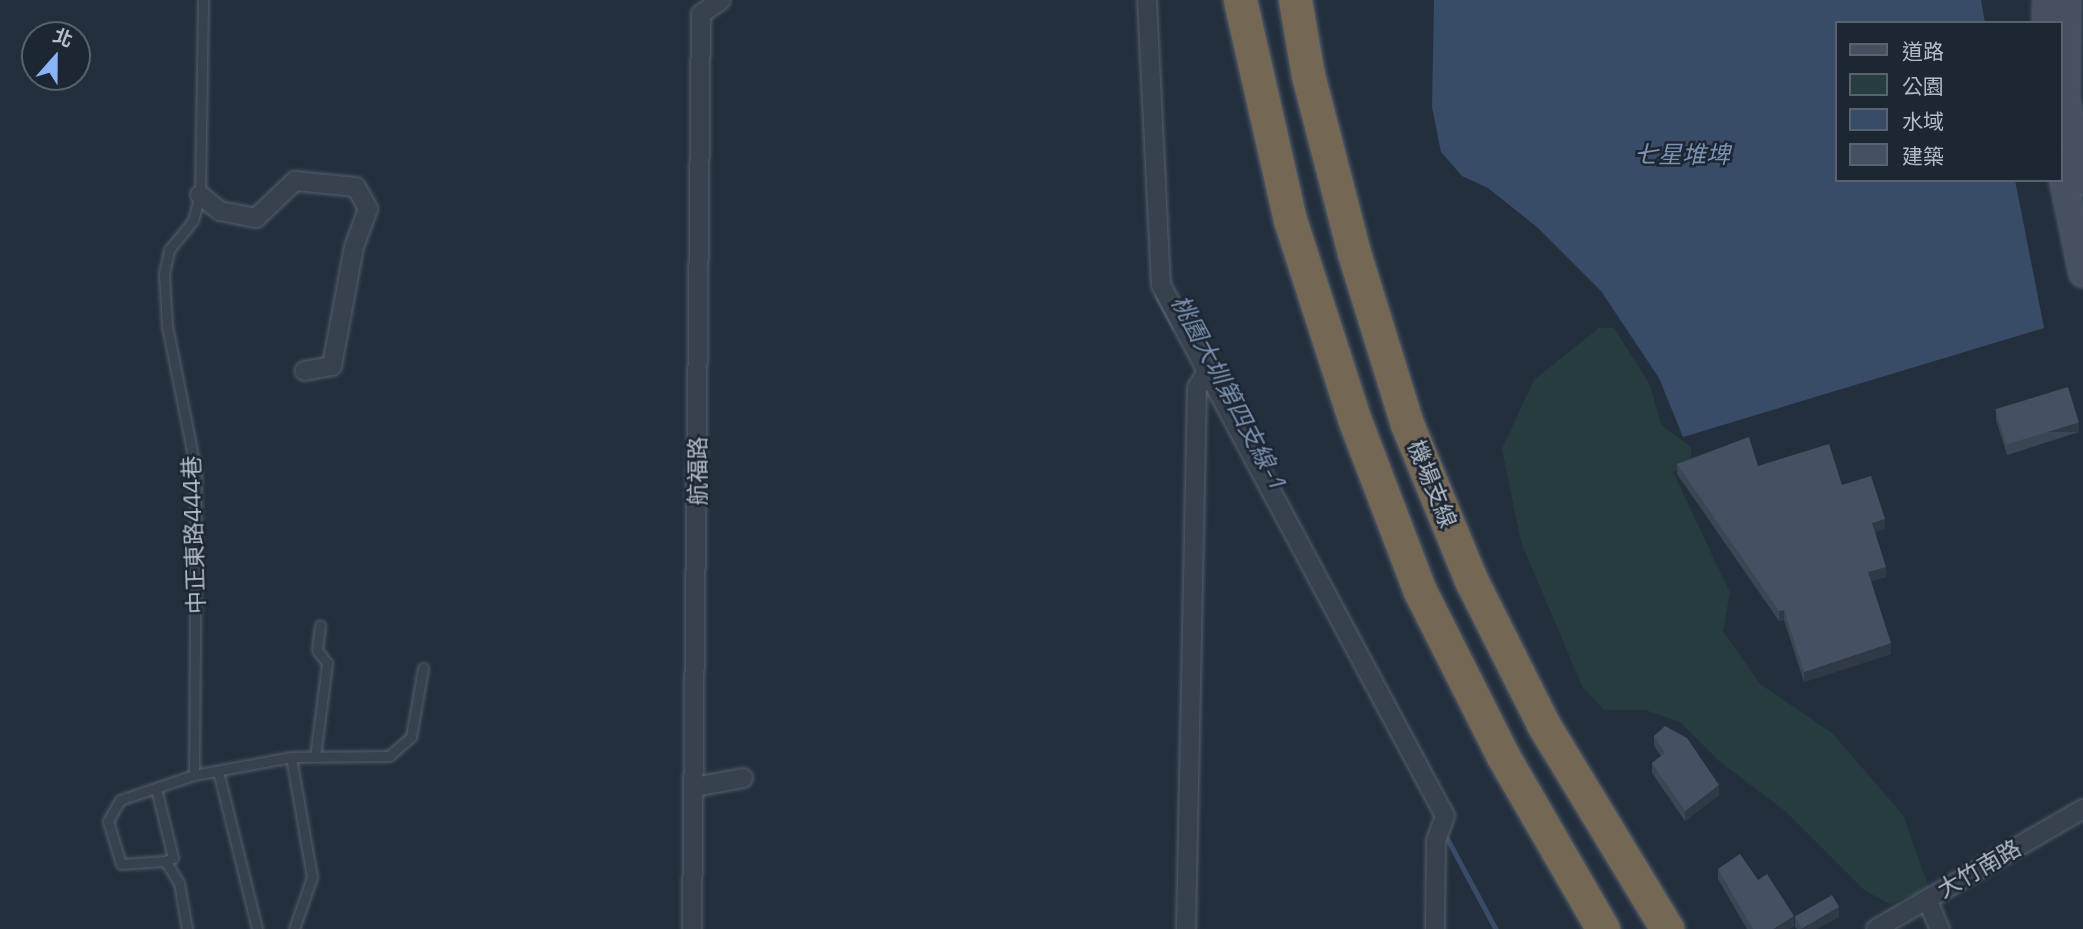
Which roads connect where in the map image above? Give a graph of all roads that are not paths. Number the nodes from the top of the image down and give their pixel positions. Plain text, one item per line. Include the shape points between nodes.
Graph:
1 (203, 0) edge
2 (721, 0) edge
3 (1147, 0) edge
4 (1240, 0) edge
5 (1295, 0) edge
6 (2047, 0) edge
7 (2067, 0) edge
8 (2046, 21) edge
9 (2062, 174) edge
10 (2083, 181) edge
11 (200, 195) junction
12 (2083, 274) edge
13 (303, 371) dead end
14 (1206, 373) junction
15 (320, 625) dead end
16 (423, 668) dead end
17 (292, 757) junction
18 (315, 757) junction
19 (218, 771) junction
20 (194, 775) junction
21 (743, 778) dead end
22 (695, 787) junction
23 (156, 788) junction
24 (2083, 808) edge
25 (165, 861) junction
26 (1927, 899) junction
27 (187, 929) edge
28 (257, 929) edge
29 (294, 929) edge
30 (692, 929) edge
31 (1186, 929) edge
32 (1435, 929) edge
33 (1603, 929) edge
34 (1667, 929) edge
35 (1875, 929) edge
36 (1940, 929) edge

1 - 11 lane, 中正東路444巷
2 - 22 street, 航福路 via 701,14
3 - 14 street via 1161,285
4 - 33 highway via 1290,220 1355,421 1416,579 1503,756
5 - 34 highway, 機場支線 via 1308,75 1351,240 1407,424 1471,580 1543,724
6 - 8 main road
7 - 10 main road via 2066,99
9 - 12 main road
11 - 13 street via 220,211 256,218 295,181 356,187 368,209 354,247 332,366
11 - 20 lane, 中正東路444巷 via 193,220 169,250 164,274 167,326 196,471
14 - 31 street via 1197,388
14 - 32 street via 1445,816 1436,841
15 - 18 lane via 317,650 327,663
16 - 18 lane via 411,737 389,755
17 - 18 lane
17 - 19 lane
17 - 29 lane via 312,877
19 - 20 lane
19 - 28 lane
20 - 23 lane
21 - 22 street
22 - 30 street, 航福路
23 - 25 lane via 173,858
23 - 25 lane via 120,800 108,821 121,864
24 - 26 street, 大竹南路
25 - 27 lane via 179,883
26 - 35 street, 大竹南路
26 - 36 street

